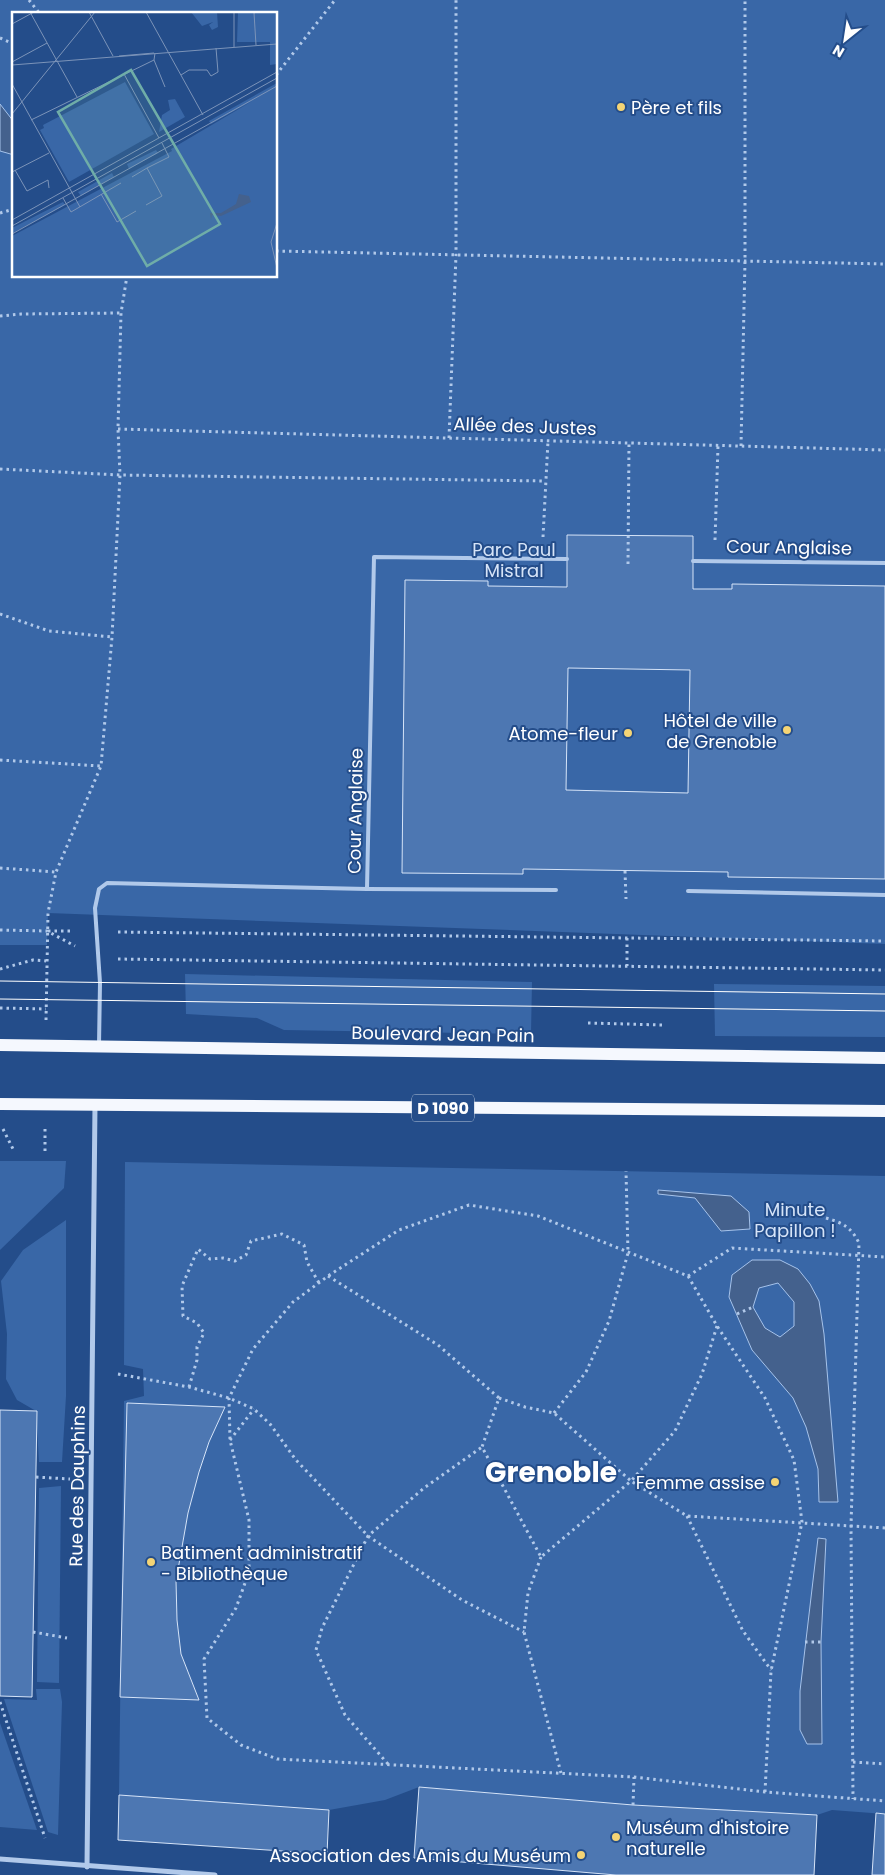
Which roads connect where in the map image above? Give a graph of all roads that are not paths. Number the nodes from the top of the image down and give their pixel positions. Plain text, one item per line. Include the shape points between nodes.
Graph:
1 (567, 559) dead end
2 (693, 561) dead end
3 (885, 563) edge
4 (367, 889) junction
5 (556, 890) dead end
6 (688, 891) dead end
7 (885, 895) edge
8 (0, 1045) edge
9 (99, 1047) junction
10 (885, 1058) edge
11 (0, 1104) edge
12 (95, 1105) junction
13 (885, 1111) edge
14 (0, 1859) edge
15 (87, 1867) junction
16 (215, 1875) edge

1 - 4 lane, Cour Anglaise via 374,557
2 - 3 lane, Cour Anglaise
4 - 5 lane
4 - 9 lane, Cour Anglaise via 106,883 99,889 95,908 99,958
6 - 7 lane
8 - 9 main road, Boulevard Jean Pain
9 - 10 main road, Boulevard Jean Pain
11 - 12 main road, D 1090
12 - 13 main road, D 1090
12 - 15 street, Rue des Dauphins
14 - 15 street
15 - 16 street

